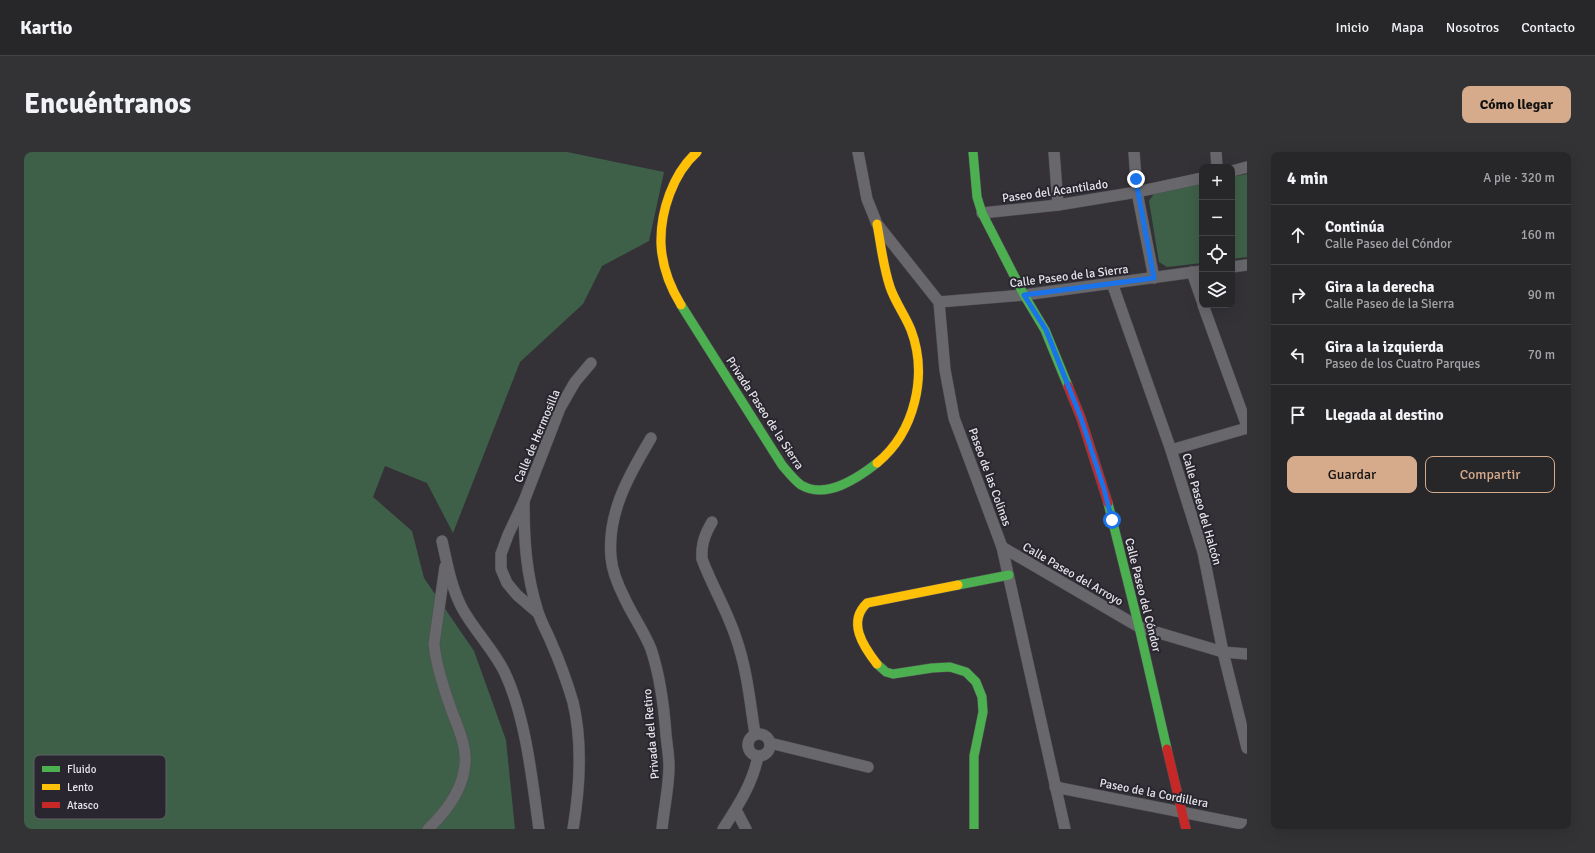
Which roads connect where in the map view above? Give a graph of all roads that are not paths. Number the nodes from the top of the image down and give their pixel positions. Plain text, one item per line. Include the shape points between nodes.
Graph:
1 (697, 152) edge
2 (858, 152) edge
3 (973, 152) edge
4 (1054, 152) edge
5 (1134, 152) edge
6 (1216, 152) edge
7 (1217, 164) edge
8 (1247, 167) edge
9 (1235, 170) edge
10 (1199, 179) edge
11 (1138, 192) junction
12 (1058, 205) junction
13 (982, 213) junction
14 (877, 224) junction
15 (1247, 265) edge
16 (1235, 267) edge
17 (1197, 272) edge
18 (1154, 278) junction
19 (1112, 283) junction
20 (1199, 284) edge
21 (1024, 295) junction
22 (939, 302) junction
23 (1204, 308) edge
24 (591, 363) dead end
25 (1247, 427) edge
26 (650, 438) dead end
27 (1171, 450) junction
28 (524, 501) junction
29 (712, 522) dead end
30 (442, 541) dead end
31 (1002, 547) junction
32 (446, 560) junction
33 (1009, 574) junction
34 (538, 613) junction
35 (1139, 627) junction
36 (1224, 652) junction
37 (1247, 654) edge
38 (755, 734) junction
39 (770, 743) junction
40 (1247, 748) edge
41 (758, 756) junction
42 (868, 767) dead end
43 (1055, 787) junction
44 (736, 810) junction
45 (1181, 811) junction
46 (1247, 826) edge
47 (428, 829) edge
48 (539, 829) edge
49 (573, 829) edge
50 (662, 829) edge
51 (723, 829) edge
52 (746, 829) edge
53 (974, 829) edge
54 (1065, 829) edge
55 (1186, 829) edge

1 - 14 street, Privada Paseo de la Sierra via 682,167 677,177 663,222 663,262 670,284 790,477 812,490 836,487 874,466 892,448 904,430 917,399 920,382 919,358 913,336 890,287
2 - 14 street via 867,199
3 - 13 street, Calle Paseo del Cóndor via 977,197
4 - 12 street
5 - 11 street
6 - 7 street
8 - 9 street
10 - 11 street, Paseo del Acantilado
11 - 12 street, Paseo del Acantilado
11 - 18 street
12 - 13 street, Paseo del Acantilado
13 - 21 street, Calle Paseo del Cóndor
14 - 22 street
15 - 16 street
17 - 18 street, Calle Paseo de la Sierra
17 - 20 street
18 - 19 street, Calle Paseo de la Sierra
19 - 21 street, Calle Paseo de la Sierra
19 - 27 street, Calle Paseo del Halcón
21 - 22 street, Calle Paseo de la Sierra
21 - 35 street, Calle Paseo del Cóndor via 1046,330 1081,418 1104,489
22 - 31 street, Paseo de las Colinas via 945,370 954,418
23 - 25 street
24 - 28 street, Calle de Hermosilla via 575,382 560,408
25 - 27 street
26 - 50 street, Privada del Retiro via 621,493 613,519 611,558 625,599 650,648 660,685 669,764
27 - 36 street, Calle Paseo del Halcón via 1204,552
28 - 34 street, Calle de Hermosilla via 526,561
28 - 34 street, Calle de Hermosilla via 504,546 500,562 507,583
29 - 38 street via 702,544 702,558 737,640 747,681
30 - 32 street
31 - 33 street, Paseo de las Colinas
31 - 35 street, Calle Paseo del Arroyo
32 - 47 street via 434,644 438,669 463,742 465,764 461,784 438,819
32 - 48 street via 462,607 504,671 510,687 529,756
33 - 43 street, Paseo de las Colinas
33 - 53 street via 867,603 861,608 857,618 860,636 879,668 886,673 940,667 963,670 973,678 980,691 984,708 983,723 974,754
34 - 49 street via 564,674 573,704 579,739 578,791
35 - 36 street, Calle Paseo del Arroyo
35 - 45 street, Calle Paseo del Cóndor
36 - 37 street, Calle Paseo del Arroyo
36 - 40 street, Calle Paseo del Halcón
38 - 39 street via 763,734
38 - 41 street via 749,739 748,746 752,753
39 - 41 street via 766,754
39 - 42 street
41 - 44 street via 753,776
43 - 45 street, Paseo de la Cordillera
43 - 54 street, Paseo de las Colinas
44 - 51 street
44 - 52 street
45 - 46 street, Paseo de la Cordillera
45 - 55 street, Calle Paseo del Cóndor

